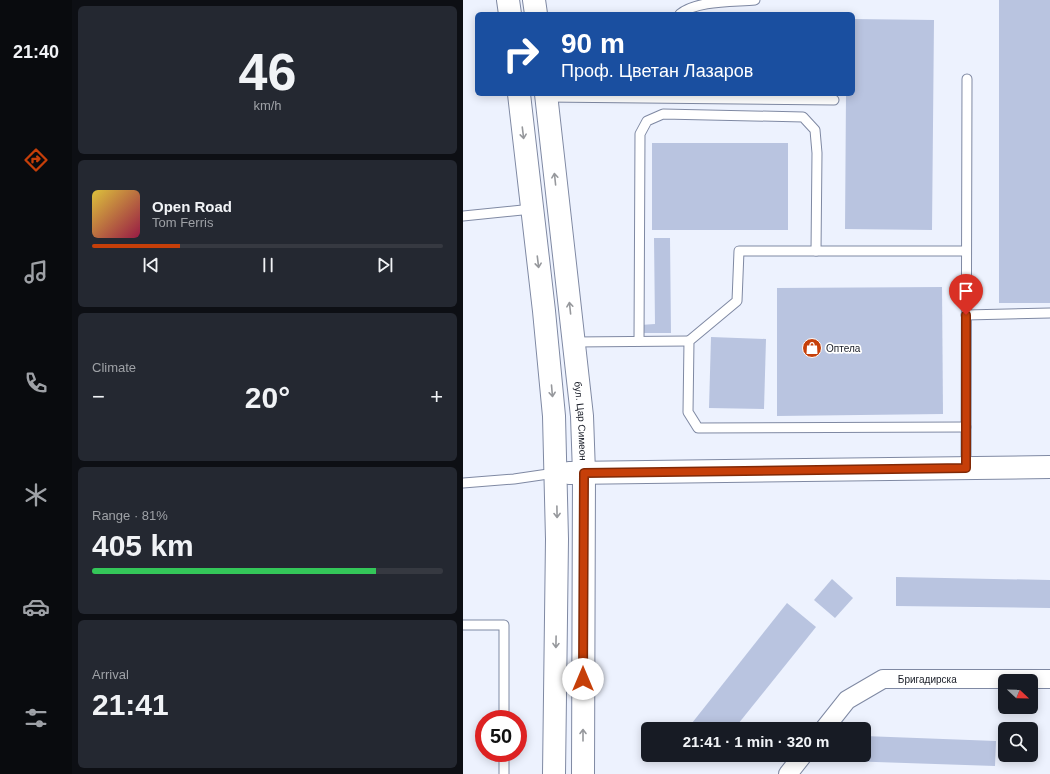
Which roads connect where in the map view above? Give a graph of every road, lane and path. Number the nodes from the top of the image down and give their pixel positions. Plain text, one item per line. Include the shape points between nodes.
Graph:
1 (508, 0) edge
2 (534, 0) edge
3 (755, 0) edge
4 (509, 12) edge
5 (536, 12) edge
6 (682, 12) edge
7 (967, 79) dead end
8 (519, 96) edge
9 (546, 96) edge
10 (638, 96) edge
11 (835, 100) dead end
12 (532, 209) junction
13 (463, 216) edge
14 (966, 251) junction
15 (815, 252) junction
16 (1050, 313) edge
17 (966, 315) junction
18 (689, 340) junction
19 (639, 341) junction
20 (574, 342) junction
21 (966, 427) junction
22 (1050, 467) edge
23 (966, 468) junction
24 (556, 473) junction
25 (584, 473) junction
26 (463, 483) edge
27 (463, 625) edge
28 (1050, 679) edge
29 (504, 710) edge
30 (830, 722) edge
31 (504, 762) edge
32 (797, 762) edge
33 (504, 774) edge
34 (554, 774) edge
35 (583, 774) edge
36 (787, 774) edge

1 - 4 main road
2 - 5 main road
3 - 6 lane via 702,4
7 - 14 lane
8 -> 12 main road
9 - 10 lane
20 -> 9 main road, бул. Цар Симеон
10 - 11 lane
12 - 13 lane
12 -> 24 main road via 554,416
14 - 15 lane
14 - 17 lane
15 - 18 lane via 739,251 737,301
15 - 19 lane via 815,130 803,117 663,114 647,121 640,134
16 - 17 lane
17 - 21 lane
18 - 19 lane
18 - 21 lane via 688,412 697,428
19 - 20 lane
20 - 25 main road, бул. Цар Симеон via 582,416
21 - 23 lane
22 - 23 main road
23 - 25 main road
24 - 25 main road
24 - 26 lane
24 -> 34 main road
35 -> 25 main road, бул. Цар Симеон
27 - 29 lane via 504,625
28 - 30 street, Бригадирска via 883,679 847,700
31 - 33 lane
32 - 36 street

